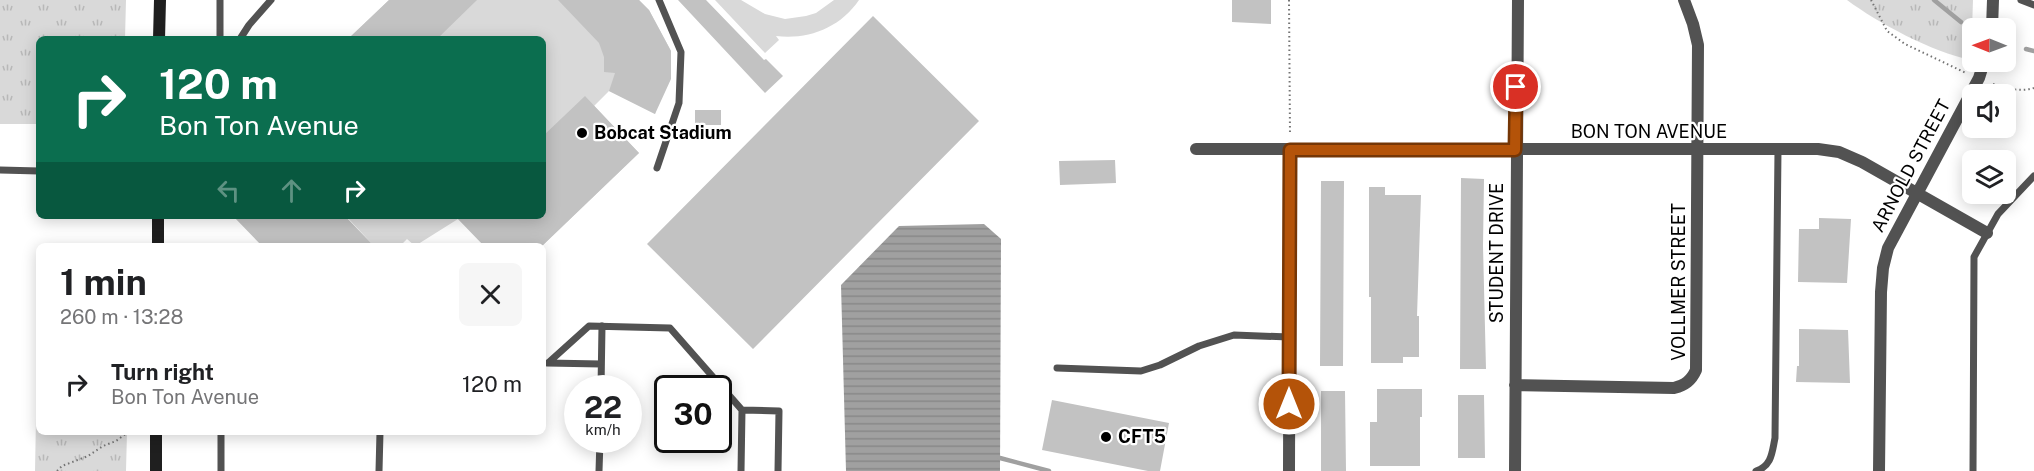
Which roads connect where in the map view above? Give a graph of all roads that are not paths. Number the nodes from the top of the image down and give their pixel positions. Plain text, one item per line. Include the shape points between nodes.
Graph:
1 (159, 0) edge
2 (220, 0) edge
3 (271, 0) edge
4 (659, 0) edge
5 (1518, 0) edge
6 (1684, 0) edge
7 (1994, 0) edge
8 (2021, 0) edge
9 (2034, 5) edge
10 (1993, 18) edge
11 (159, 36) edge
12 (220, 36) edge
13 (242, 36) edge
14 (1981, 72) edge
15 (1196, 149) dead end
16 (1290, 150) junction
17 (1515, 150) junction
18 (1698, 150) junction
19 (1778, 150) junction
20 (657, 168) dead end
21 (0, 170) edge
22 (36, 171) edge
23 (2034, 176) edge
24 (1917, 192) junction
25 (159, 219) edge
26 (1987, 233) junction
27 (158, 243) edge
28 (602, 326) junction
29 (1289, 337) junction
30 (546, 362) edge
31 (546, 363) edge
32 (601, 364) junction
33 (1058, 368) dead end
34 (601, 375) edge
35 (1515, 385) junction
36 (742, 410) junction
37 (156, 435) edge
38 (221, 435) edge
39 (380, 435) edge
40 (600, 453) edge
41 (156, 471) edge
42 (221, 471) edge
43 (380, 471) edge
44 (599, 471) edge
45 (741, 471) edge
46 (778, 471) edge
47 (1288, 471) edge
48 (1515, 471) edge
49 (1756, 471) edge
50 (1879, 471) edge
51 (1973, 471) edge

1 - 11 main road
2 - 12 lane
3 - 13 lane
4 - 20 lane via 681,52 679,102
5 - 17 street, STUDENT DRIVE
6 - 18 street via 1698,45
7 - 10 street
8 - 9 lane
14 - 24 street, ARNOLD STREET
15 - 16 street, BON TON AVENUE
16 - 17 street, BON TON AVENUE
16 - 29 street
17 - 18 street, BON TON AVENUE
17 - 35 street, STUDENT DRIVE
18 - 19 street, BON TON AVENUE
18 - 35 street, VOLLMER STREET via 1696,370 1692,378 1674,388
19 - 24 street, BON TON AVENUE via 1839,152
19 - 49 lane via 1775,438 1771,458 1763,469
21 - 22 lane
23 - 26 lane via 1998,214
24 - 26 street, BON TON AVENUE
24 - 50 street, ARNOLD STREET via 1888,248 1883,268
25 - 27 main road
26 - 51 lane via 1974,258
28 - 30 lane via 589,326
28 - 32 lane
28 - 36 lane via 670,328
29 - 33 lane via 1234,335 1141,371
29 - 47 street
31 - 32 lane
32 - 34 lane
35 - 48 street, STUDENT DRIVE
36 - 45 lane
36 - 46 lane via 779,411
37 - 41 main road
38 - 42 lane
39 - 43 lane
40 - 44 lane

